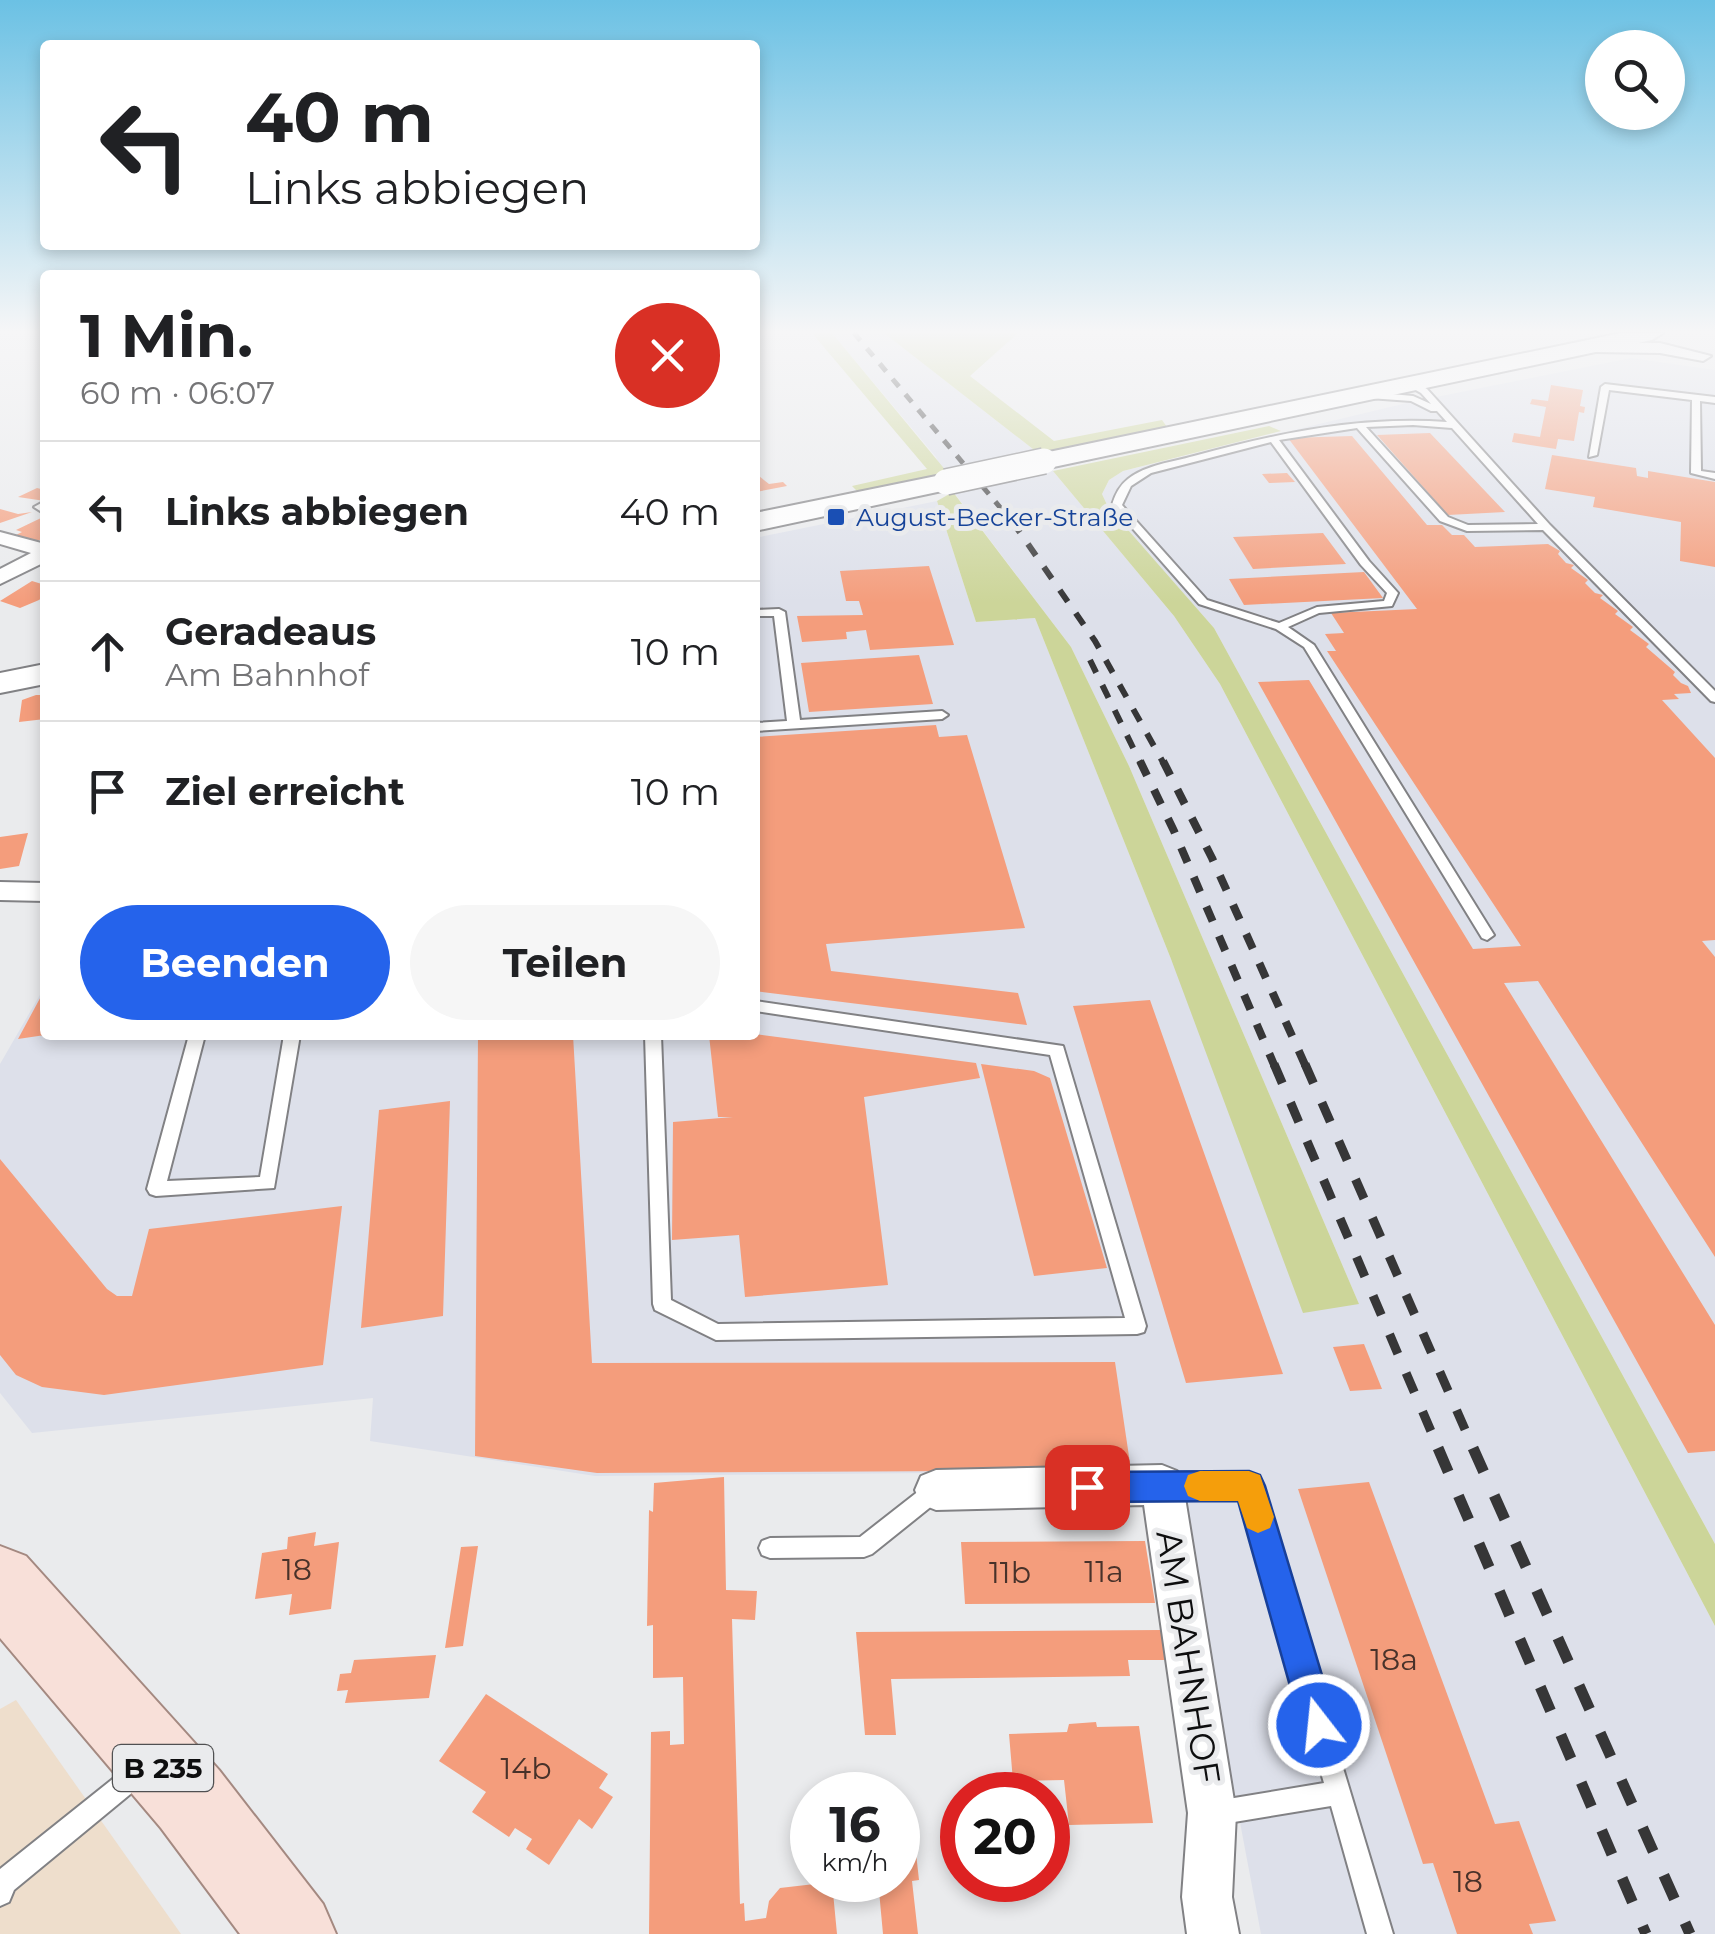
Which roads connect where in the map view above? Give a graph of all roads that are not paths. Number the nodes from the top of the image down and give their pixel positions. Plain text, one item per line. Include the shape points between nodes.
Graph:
1 (1221, 423) edge
2 (1385, 423) edge
3 (1439, 423) edge
4 (1598, 423) edge
5 (1696, 423) edge
6 (1452, 425) joint
7 (1360, 426) junction
8 (1273, 438) junction
9 (1592, 455) dead end
10 (1715, 476) edge
11 (760, 521) edge
12 (1546, 527) junction
13 (0, 538) edge
14 (40, 550) edge
15 (40, 555) edge
16 (0, 578) edge
17 (760, 613) edge
18 (1280, 627) junction
19 (40, 675) edge
20 (0, 683) edge
21 (1715, 698) edge
22 (942, 715) dead end
23 (794, 725) junction
24 (760, 727) edge
25 (0, 891) edge
26 (40, 892) edge
27 (1487, 936) dead end
28 (760, 1007) edge
29 (196, 1040) edge
30 (291, 1040) edge
31 (653, 1040) edge
32 (1162, 1486) junction
33 (936, 1490) joint
34 (770, 1548) dead end
35 (9, 1609) edge
36 (156, 1759) junction
37 (1339, 1793) junction
38 (1212, 1813) junction
39 (0, 1893) edge
40 (293, 1934) edge
41 (1214, 1934) edge
42 (1380, 1934) edge

1 - 11 main road, bridge
2 - 7 lane
3 - 6 lane
4 - 9 lane
5 - 10 lane via 1696,473
6 - 12 lane
7 - 8 lane
7 - 12 lane via 1444,519 1467,528
8 - 18 lane via 1394,593 1388,604 1316,610
8 - 18 lane via 1148,471 1120,491 1117,505 1203,602
12 - 21 lane
13 - 14 street
15 - 16 street
17 - 23 lane via 780,612
18 - 27 lane via 1308,646
19 - 20 main road
22 - 23 lane
23 - 24 lane
25 - 26 street
28 - 31 lane via 1056,1050 1137,1326 716,1332 662,1304
29 - 30 lane via 156,1189 268,1182
32 - 33 street
32 - 37 lane via 1249,1486
32 - 38 street, AM BAHNHOF
33 - 34 lane via 864,1546
35 - 36 main road, B 235
36 - 39 lane via 4,1882
36 - 40 main road, B 235
37 - 38 lane
37 - 42 lane
38 - 41 street, AM BAHNHOF via 1207,1897

